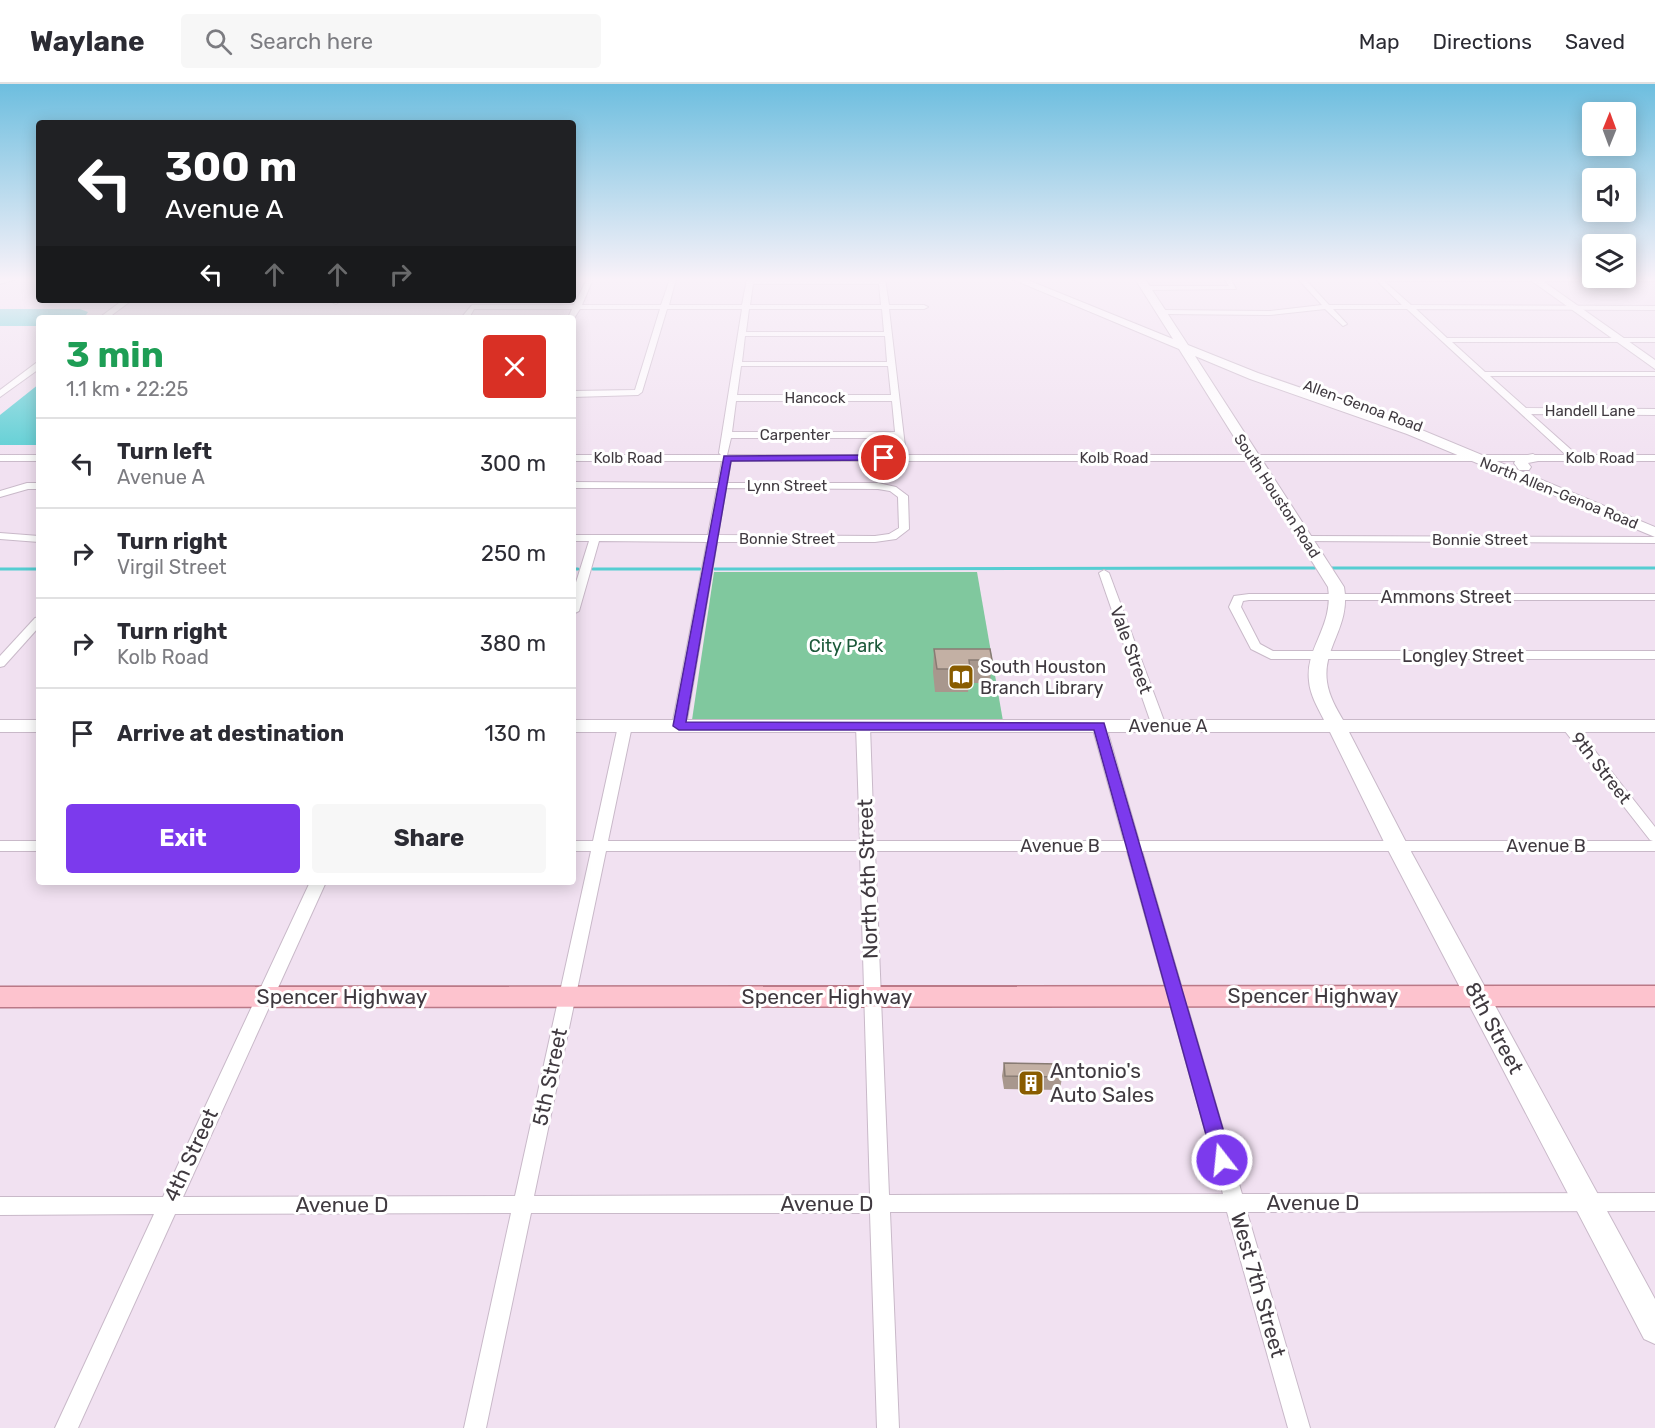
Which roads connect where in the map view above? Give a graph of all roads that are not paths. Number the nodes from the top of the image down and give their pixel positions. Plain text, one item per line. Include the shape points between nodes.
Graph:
1 (653, 342) edge
2 (740, 342) edge
3 (889, 342) edge
4 (1173, 342) edge
5 (1181, 342) edge
6 (1190, 342) edge
7 (1449, 342) edge
8 (1621, 342) edge
9 (1185, 348) junction
10 (1221, 358) junction
11 (1195, 363) junction
12 (737, 364) junction
13 (892, 364) junction
14 (1655, 365) edge
15 (36, 367) edge
16 (1268, 372) junction
17 (1484, 374) junction
18 (1655, 374) edge
19 (1254, 376) junction
20 (0, 394) edge
21 (576, 394) edge
22 (733, 398) junction
23 (896, 398) junction
24 (1364, 410) junction
25 (1525, 411) junction
26 (1655, 412) edge
27 (727, 435) junction
28 (900, 435) junction
29 (1447, 452) junction
30 (902, 454) dead end
31 (1482, 455) junction
32 (726, 456) junction
33 (0, 458) edge
34 (36, 458) edge
35 (576, 458) edge
36 (1251, 458) junction
37 (1575, 458) junction
38 (1655, 458) edge
39 (1528, 462) junction
40 (576, 485) edge
41 (36, 486) edge
42 (722, 486) junction
43 (0, 494) edge
44 (1655, 522) edge
45 (1655, 532) edge
46 (0, 536) edge
47 (892, 537) joint
48 (576, 538) edge
49 (595, 538) junction
50 (36, 539) edge
51 (713, 539) junction
52 (1305, 539) junction
53 (1655, 540) edge
54 (1104, 573) dead end
55 (1339, 596) junction
56 (1655, 597) edge
57 (576, 601) edge
58 (36, 624) edge
59 (1271, 655) joint
60 (1655, 655) edge
61 (1320, 656) junction
62 (0, 663) edge
63 (0, 726) edge
64 (36, 726) edge
65 (576, 726) edge
66 (625, 726) junction
67 (679, 726) junction
68 (863, 726) junction
69 (1099, 726) junction
70 (1159, 726) junction
71 (1336, 726) junction
72 (1568, 726) junction
73 (1655, 726) edge
74 (1655, 837) edge
75 (0, 846) edge
76 (36, 846) edge
77 (576, 846) edge
78 (599, 846) junction
79 (867, 846) junction
80 (1133, 846) junction
81 (1397, 846) junction
82 (1655, 846) edge
83 (317, 885) edge
84 (1176, 996) junction
85 (1477, 996) junction
86 (1655, 996) edge
87 (263, 997) junction
88 (567, 997) junction
89 (873, 997) junction
90 (0, 998) edge
91 (1587, 1202) junction
92 (1655, 1202) edge
93 (1235, 1203) junction
94 (880, 1204) junction
95 (522, 1205) junction
96 (0, 1206) edge
97 (168, 1206) junction
98 (1655, 1329) edge
99 (66, 1428) edge
100 (475, 1428) edge
101 (888, 1428) edge
102 (1299, 1428) edge

1 - 21 street via 638,392
2 - 12 street
3 - 13 street
4 - 9 street
5 - 9 street, South Houston Road
6 - 10 street, Allen-Genoa Road
7 - 17 street
8 - 14 street
9 - 10 street
9 - 11 street, South Houston Road
10 - 11 street
10 - 16 street, Allen-Genoa Road
10 - 19 street, Allen-Genoa Road
11 - 36 street, South Houston Road
12 - 13 street
12 - 22 street
13 - 23 street
15 - 20 street
16 - 19 street
16 - 24 street, Allen-Genoa Road
17 - 18 street
17 - 25 street
19 - 24 street, Allen-Genoa Road
22 - 23 street, Hancock
22 - 27 street
23 - 28 street
24 - 29 street, Allen-Genoa Road
24 - 31 street, Allen-Genoa Road
25 - 26 street, Handell Lane
25 - 37 street
27 - 28 street, Carpenter
27 - 32 street
28 - 30 street
29 - 31 street, Allen-Genoa Road
29 - 36 street, Kolb Road
31 - 39 street, North Allen-Genoa Road
31 - 45 street, North Allen-Genoa Road
32 - 35 street, Kolb Road
32 - 36 street, Kolb Road
32 - 42 street
33 - 34 street
36 - 52 street, South Houston Road
37 - 38 street, Kolb Road
37 - 39 street, Kolb Road
39 - 44 street, North Allen-Genoa Road
40 - 42 street, Lynn Street
41 - 43 street
42 - 47 street, Lynn Street via 893,489 903,496 904,530
42 - 51 street
46 - 50 street
47 - 51 street, Bonnie Street
48 - 49 street, Bonnie Street
49 - 51 street, Bonnie Street
49 - 57 street
51 - 67 street
52 - 53 street, Bonnie Street
52 - 55 street, South Houston Road
54 - 70 street, Vale Street
55 - 56 street, Ammons Street
55 - 59 street, Ammons Street via 1238,598 1234,607 1255,646
55 - 61 street via 1338,613
58 - 62 street
59 - 61 street, Longley Street
60 - 61 street, Longley Street
61 - 71 street via 1316,683
63 - 64 street
65 - 66 street, Avenue A
66 - 67 street, Avenue A
66 - 78 street, 5th Street
67 - 68 street, Avenue A
68 - 69 street, Avenue A
68 - 79 street, North 6th Street
69 - 70 street, Avenue A
69 - 80 street, West 7th Street
70 - 71 street, Avenue A
71 - 72 street, Avenue A
71 - 81 street, 8th Street
72 - 73 street, Avenue A
72 - 74 street, 9th Street
75 - 76 street
77 - 78 street, Avenue B
78 - 79 street, Avenue B
78 - 88 street, 5th Street
79 - 80 street, Avenue B
79 - 89 street, North 6th Street
80 - 81 street, Avenue B
80 - 84 street, West 7th Street
81 - 82 street, Avenue B
81 - 85 street, 8th Street
83 - 87 street, 4th Street
84 - 85 main road, Spencer Highway
84 - 89 main road, Spencer Highway
84 - 93 street, West 7th Street
85 - 86 main road, Spencer Highway
85 - 91 street, 8th Street
87 - 88 main road, Spencer Highway
87 - 90 main road, Spencer Highway
87 - 97 street, 4th Street
88 - 89 main road, Spencer Highway
88 - 95 street, 5th Street
89 - 94 street, North 6th Street
91 - 92 street, Avenue D
91 - 93 street, Avenue D
91 - 98 street, 8th Street
93 - 94 street, Avenue D
93 - 102 street, West 7th Street
94 - 95 street, Avenue D
94 - 101 street, North 6th Street
95 - 97 street, Avenue D
95 - 100 street, 5th Street
96 - 97 street, Avenue D
97 - 99 street, 4th Street

